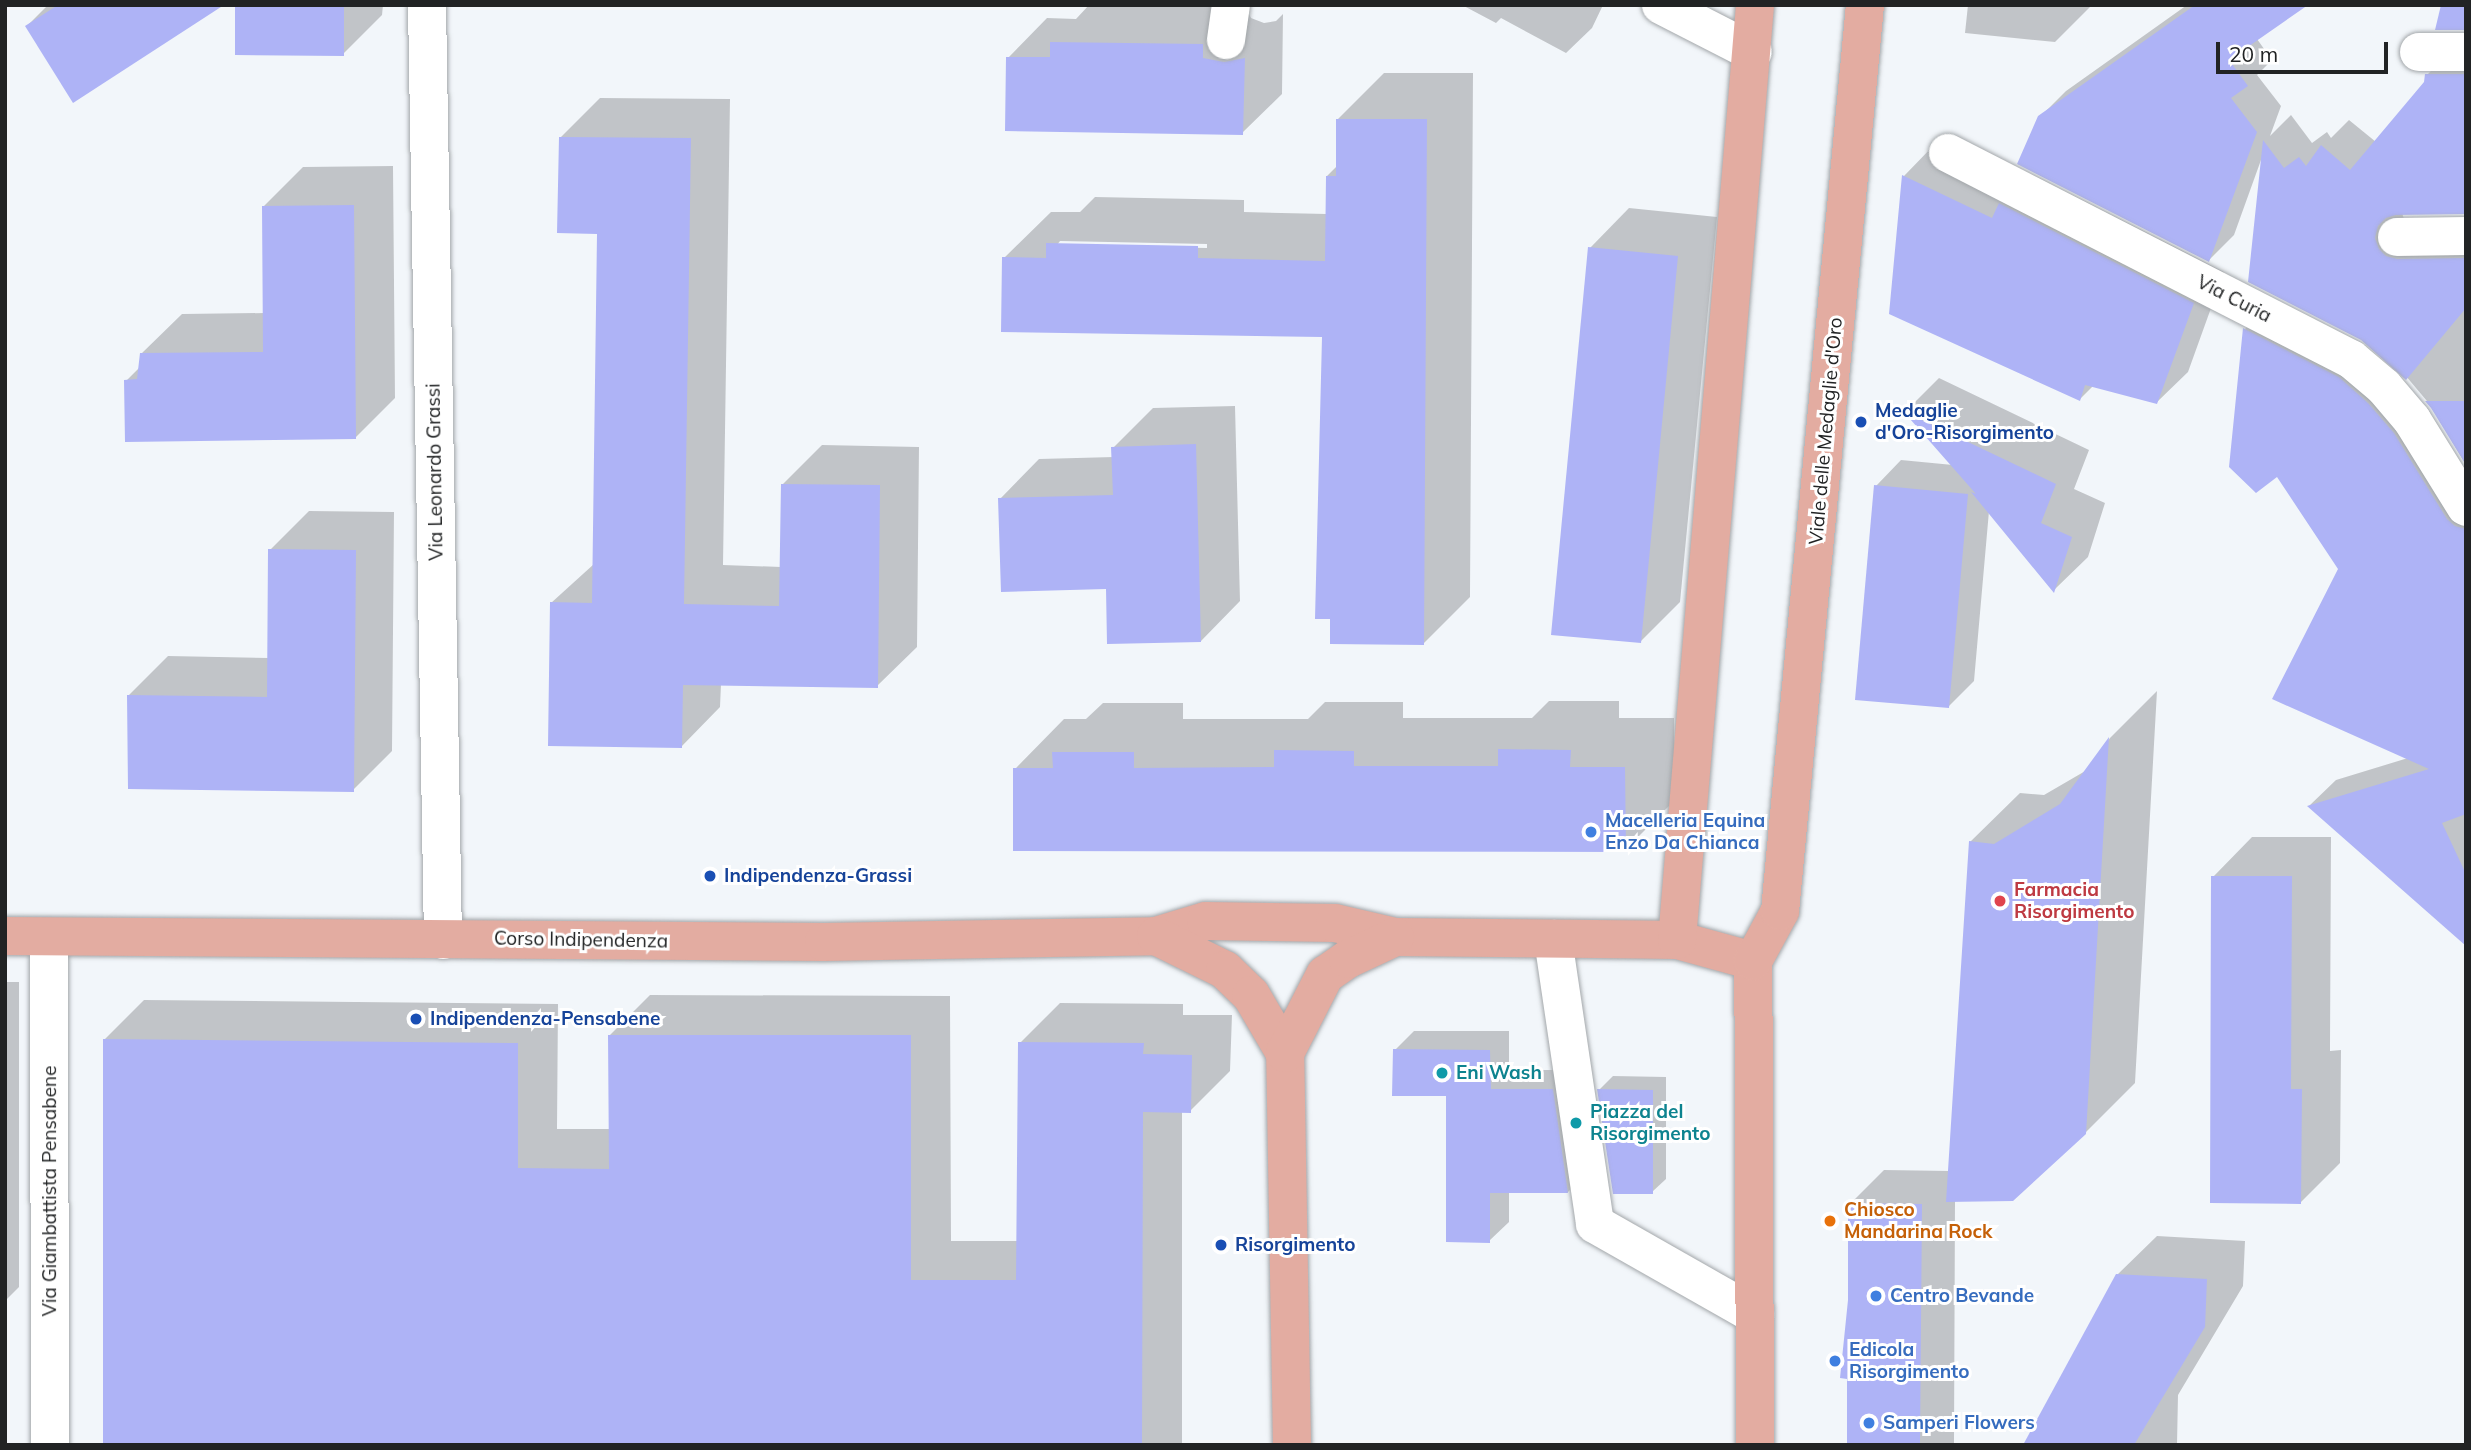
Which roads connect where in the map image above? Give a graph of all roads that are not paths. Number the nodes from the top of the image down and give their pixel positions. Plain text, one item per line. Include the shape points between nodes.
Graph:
1 (427, 5) edge
2 (1661, 5) edge
3 (1755, 5) edge
4 (1865, 5) edge
5 (1753, 52) junction
6 (2419, 52) dead end
7 (2466, 52) edge
8 (1948, 153) dead end
9 (2466, 236) edge
10 (2398, 237) dead end
11 (2466, 507) edge
12 (5, 936) edge
13 (1156, 936) junction
14 (49, 937) junction
15 (1395, 937) junction
16 (1553, 939) junction
17 (443, 940) junction
18 (1676, 940) junction
19 (1753, 961) junction
20 (1285, 1053) junction
21 (1755, 1315) junction
22 (50, 1445) edge
23 (1292, 1445) edge
24 (1755, 1445) edge

1 - 17 street, Via Leonardo Grassi
2 - 5 street
3 - 5 main road
4 - 19 main road, Viale delle Medaglie d'Oro via 1780,911
5 - 18 main road
6 - 7 street
8 - 11 street, Via Curia via 2351,359 2384,387 2412,420
9 - 10 street
12 - 14 main road, Corso Indipendenza
13 - 15 main road via 1206,921 1335,923
13 - 17 main road, Corso Indipendenza via 824,942
13 - 20 main road via 1226,970 1251,995
14 - 17 main road, Corso Indipendenza
14 - 22 street, Via Giambattista Pensabene
15 - 16 main road
15 - 20 main road via 1325,975
16 - 18 main road
16 - 21 street via 1595,1224
18 - 19 main road
19 - 21 main road
20 - 23 main road
21 - 24 main road

